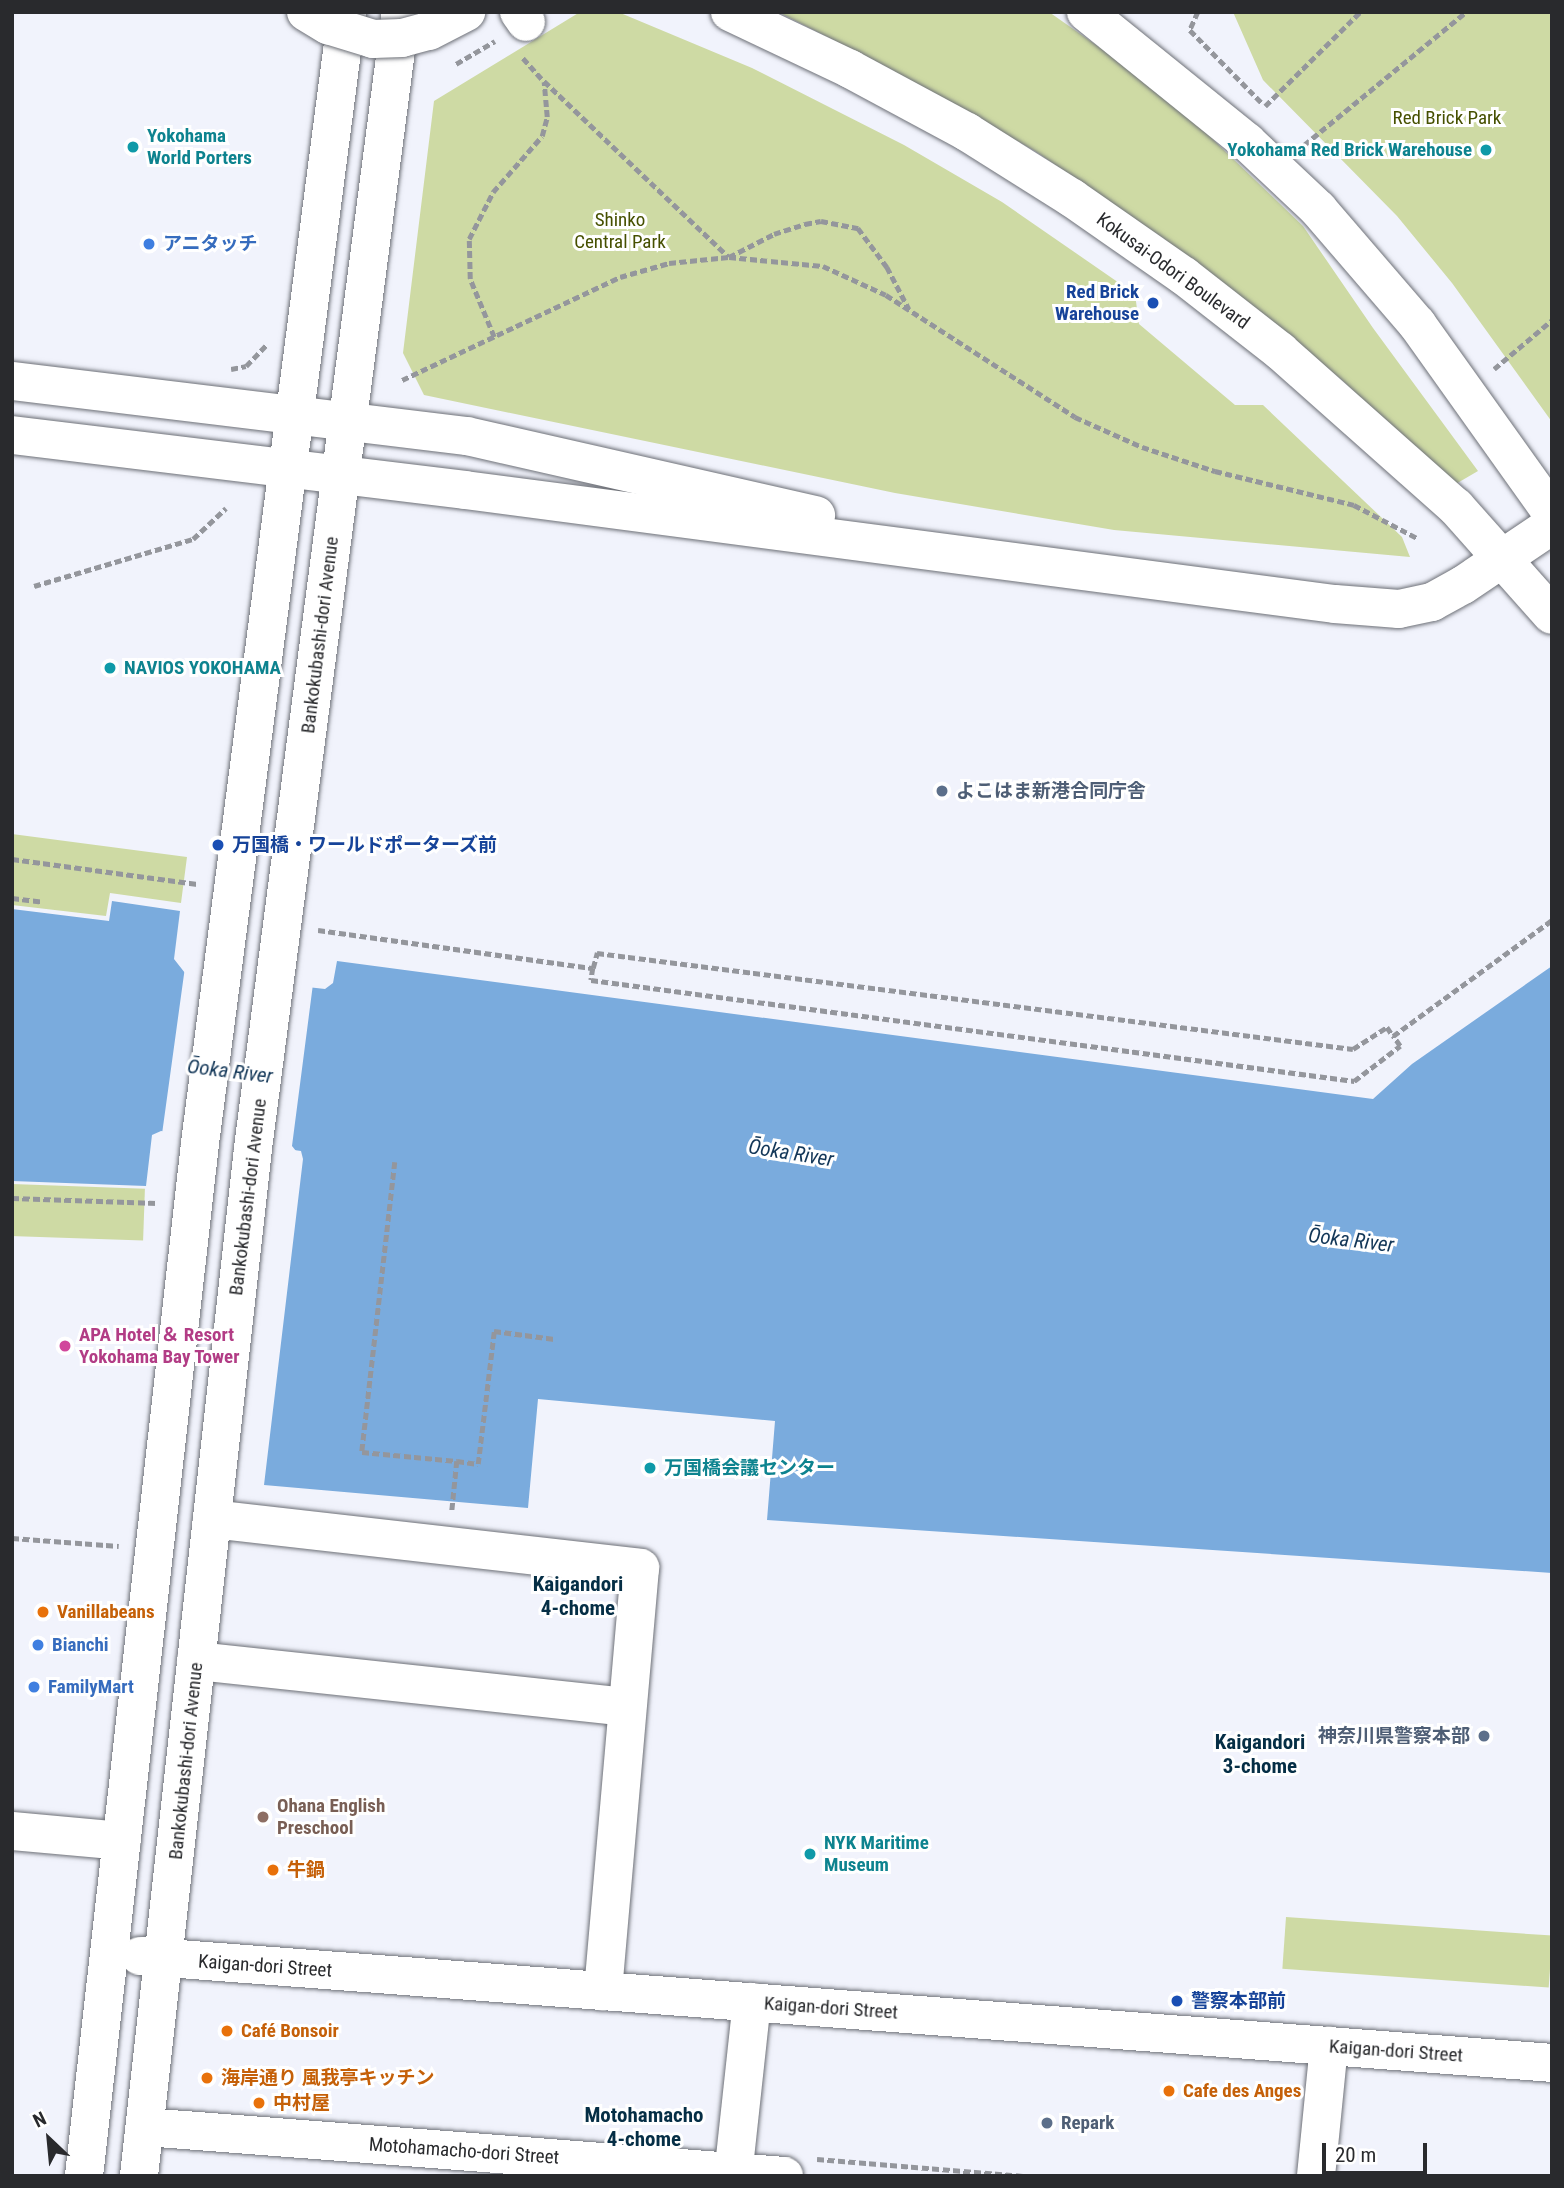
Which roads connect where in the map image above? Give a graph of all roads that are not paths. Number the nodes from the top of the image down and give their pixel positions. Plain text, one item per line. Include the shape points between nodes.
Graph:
1 (306, 12) edge
2 (347, 12) edge
3 (401, 12) edge
4 (466, 12) edge
5 (730, 12) edge
6 (1095, 15) edge
7 (12, 381) edge
8 (295, 415) junction
9 (348, 422) junction
10 (12, 435) edge
11 (288, 468) junction
12 (341, 475) junction
13 (1552, 513) edge
14 (1552, 525) edge
15 (1502, 559) junction
16 (1019, 563) junction
17 (1552, 615) edge
18 (212, 1518) junction
19 (197, 1661) junction
20 (626, 1707) junction
21 (12, 1831) edge
22 (122, 1841) junction
23 (110, 1954) junction
24 (164, 1958) junction
25 (603, 1991) junction
26 (752, 2002) junction
27 (1329, 2046) junction
28 (1552, 2063) edge
29 (145, 2127) junction
30 (795, 2167) edge
31 (734, 2174) edge
32 (84, 2176) edge
33 (139, 2176) edge
34 (1315, 2176) edge

1 - 4 street, bridge via 328,25 373,39 429,32
2 - 8 street
3 - 9 street, Bankokubashi-dori Avenue
5 - 15 street, Kokusai-Odori Boulevard via 967,132 1184,276 1280,351 1446,497
6 - 13 street via 1247,142 1318,209 1417,324
7 - 8 street
8 - 9 street
8 - 11 street
9 - 12 street, Bankokubashi-dori Avenue
9 - 16 street via 467,436 580,459
10 - 11 street
11 - 12 street
11 - 22 street via 200,1143
12 - 16 street
12 - 18 street, Bankokubashi-dori Avenue via 253,1148
14 - 15 street
15 - 16 street via 1432,602 1399,609
15 - 17 street, Kokusai-Odori Boulevard
18 - 19 street, Bankokubashi-dori Avenue
18 - 20 street via 640,1567
19 - 20 street
19 - 24 street, Bankokubashi-dori Avenue
20 - 25 street
21 - 22 street
22 - 23 street
23 - 24 street, Kaigan-dori Street
23 - 32 street
24 - 25 street, Kaigan-dori Street
24 - 29 street, Bankokubashi-dori Avenue
25 - 26 street, Kaigan-dori Street
26 - 27 street, Kaigan-dori Street
26 - 31 street
27 - 28 street, Kaigan-dori Street
27 - 34 street
29 - 31 street, Motohamacho-dori Street
29 - 33 street, Bankokubashi-dori Avenue
30 - 31 street, Motohamacho-dori Street

